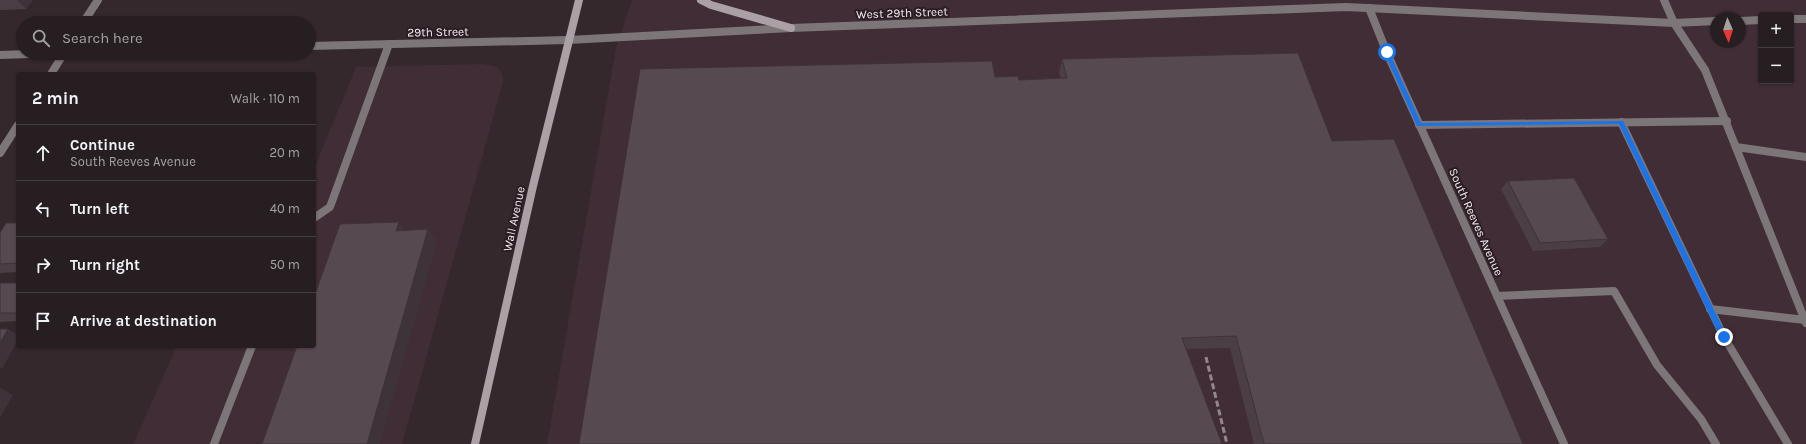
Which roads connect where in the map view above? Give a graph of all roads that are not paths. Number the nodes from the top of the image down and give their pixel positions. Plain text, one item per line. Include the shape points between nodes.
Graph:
1 (98, 0) edge
2 (579, 0) edge
3 (701, 0) edge
4 (1664, 0) edge
5 (1369, 8) junction
6 (88, 16) edge
7 (1794, 19) edge
8 (1806, 19) edge
9 (1758, 20) edge
10 (1746, 21) edge
11 (1710, 22) edge
12 (1674, 23) junction
13 (791, 28) junction
14 (568, 40) junction
15 (389, 44) junction
16 (316, 46) edge
17 (16, 54) edge
18 (0, 55) edge
19 (60, 60) edge
20 (52, 72) edge
21 (1727, 121) junction
22 (1621, 122) junction
23 (1419, 125) junction
24 (16, 128) edge
25 (1736, 147) junction
26 (0, 153) edge
27 (1806, 157) edge
28 (316, 217) edge
29 (1497, 296) junction
30 (1710, 309) junction
31 (1806, 322) edge
32 (251, 348) edge
33 (214, 444) edge
34 (475, 444) edge
35 (1564, 444) edge
36 (1716, 444) edge
37 (1788, 444) edge

1 - 6 street
2 - 14 main road, Wall Avenue
3 - 13 main road via 710,5
4 - 12 street
5 - 12 street, West 29th Street
5 - 13 street, West 29th Street
5 - 23 street, South Reeves Avenue
7 - 8 street
9 - 10 street
11 - 12 street, West 29th Street
12 - 21 street via 1705,70
13 - 14 street, West 29th Street
14 - 15 street, 29th Street
14 - 34 main road, Wall Avenue
15 - 16 street, 29th Street
15 - 28 street via 330,207
17 - 18 street
19 - 20 street
21 - 22 street
21 - 25 street
22 - 23 street
22 - 30 street
23 - 29 street, South Reeves Avenue
24 - 26 street
25 - 27 street
25 - 31 street
29 - 35 street, South Reeves Avenue
29 - 36 street via 1614,291 1657,365 1701,419
30 - 31 street
30 - 37 street
32 - 33 street

